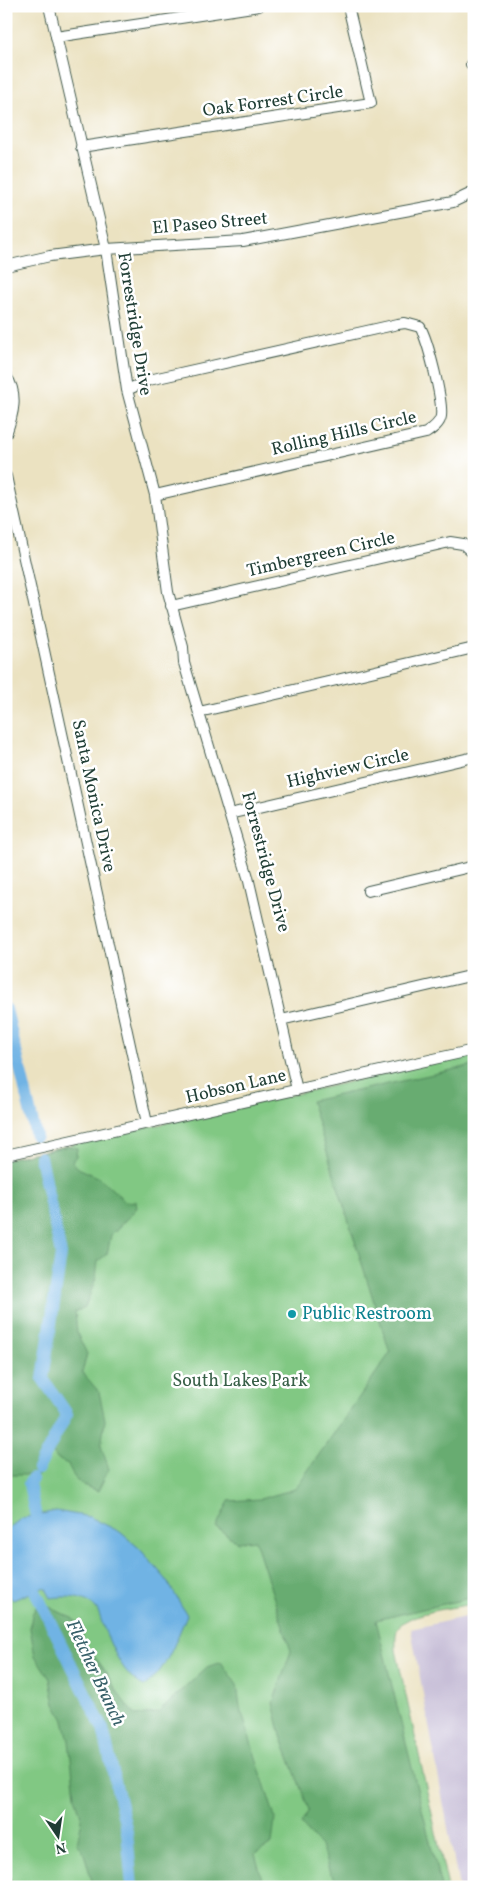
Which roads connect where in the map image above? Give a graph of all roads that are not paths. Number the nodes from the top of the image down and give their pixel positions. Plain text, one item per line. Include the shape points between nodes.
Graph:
1 (49, 6) edge
2 (259, 6) edge
3 (348, 6) edge
4 (56, 37) junction
5 (81, 147) junction
6 (474, 192) edge
7 (106, 249) junction
8 (6, 266) edge
9 (6, 376) edge
10 (127, 390) junction
11 (6, 434) edge
12 (6, 476) edge
13 (155, 495) junction
14 (474, 554) edge
15 (171, 606) junction
16 (474, 648) edge
17 (202, 711) junction
18 (474, 757) edge
19 (232, 813) junction
20 (474, 866) edge
21 (368, 891) dead end
22 (474, 975) edge
23 (284, 1019) junction
24 (474, 1050) edge
25 (300, 1089) junction
26 (147, 1123) junction
27 (6, 1155) edge
28 (6, 1879) edge
29 (8, 1887) edge

1 - 4 street, Forrestridge Drive
2 - 4 street
3 - 5 street, Oak Forrest Circle via 371,103
4 - 5 street, Forrestridge Drive
5 - 7 street, Forrestridge Drive
6 - 7 street, El Paseo Street via 453,202 243,241
7 - 8 street, El Paseo Street
7 - 10 street, Forrestridge Drive
9 - 11 street via 12,384 14,411
10 - 13 street, Forrestridge Drive
10 - 13 street, Rolling Hills Circle via 149,380 398,324 420,328 426,340 441,405 441,418 426,433
12 - 26 street, Santa Monica Drive
13 - 15 street, Forrestridge Drive
14 - 15 street, Timbergreen Circle via 463,544 450,542
15 - 17 street, Forrestridge Drive via 183,647 184,663
16 - 17 street
17 - 19 street, Forrestridge Drive
18 - 19 street, Highview Circle
19 - 23 street, Forrestridge Drive
20 - 21 street
22 - 23 street
23 - 25 street, Forrestridge Drive
24 - 25 street, Hobson Lane
25 - 26 street, Hobson Lane
26 - 27 street, Hobson Lane
28 - 29 main road

